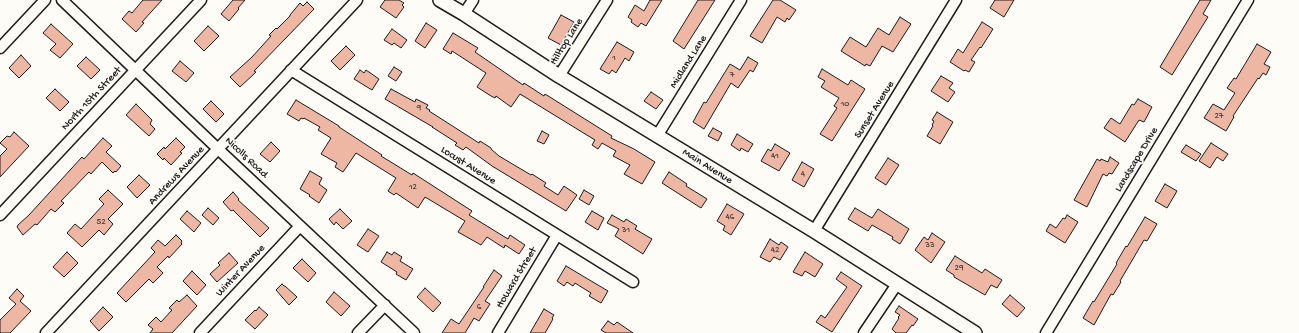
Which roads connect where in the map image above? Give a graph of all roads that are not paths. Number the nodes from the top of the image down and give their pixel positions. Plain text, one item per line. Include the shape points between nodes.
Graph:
1 (45, 0) edge
2 (62, 0) edge
3 (201, 0) edge
4 (357, 0) edge
5 (440, 0) edge
6 (473, 0) edge
7 (607, 0) edge
8 (741, 0) edge
9 (956, 0) edge
10 (1248, 0) edge
11 (464, 14) junction
12 (0, 48) edge
13 (136, 70) junction
14 (291, 70) junction
15 (559, 76) junction
16 (657, 136) junction
17 (218, 149) junction
18 (0, 215) edge
19 (300, 226) junction
20 (814, 231) junction
21 (557, 235) junction
22 (633, 282) dead end
23 (897, 284) junction
24 (385, 305) junction
25 (46, 333) edge
26 (200, 333) edge
27 (358, 333) edge
28 (414, 333) edge
29 (498, 333) edge
30 (864, 333) edge
31 (975, 333) edge
32 (1046, 333) edge

1 - 12 street
2 - 13 street, Nicolls Road
3 - 13 street, North 15th Street
4 - 14 street, Andrews Avenue
5 - 11 street, Main Avenue
6 - 11 street
7 - 15 street, Hilltop Lane
8 - 16 street, Midland Lane
9 - 20 street, Sunset Avenue
10 - 32 street, Landscape Drive
11 - 15 street, Main Avenue
13 - 17 street, Nicolls Road
13 - 18 street, North 15th Street
14 - 17 street, Andrews Avenue
14 - 21 street, Locust Avenue
15 - 16 street, Main Avenue
16 - 20 street, Main Avenue
17 - 19 street, Nicolls Road
17 - 25 street, Andrews Avenue
19 - 24 street, Nicolls Road
19 - 26 street, Winter Avenue
20 - 23 street, Main Avenue
21 - 22 street, Locust Avenue
21 - 29 street, Howard Street
23 - 30 street
23 - 31 street, Main Avenue
24 - 27 street
24 - 28 street, Nicolls Road

